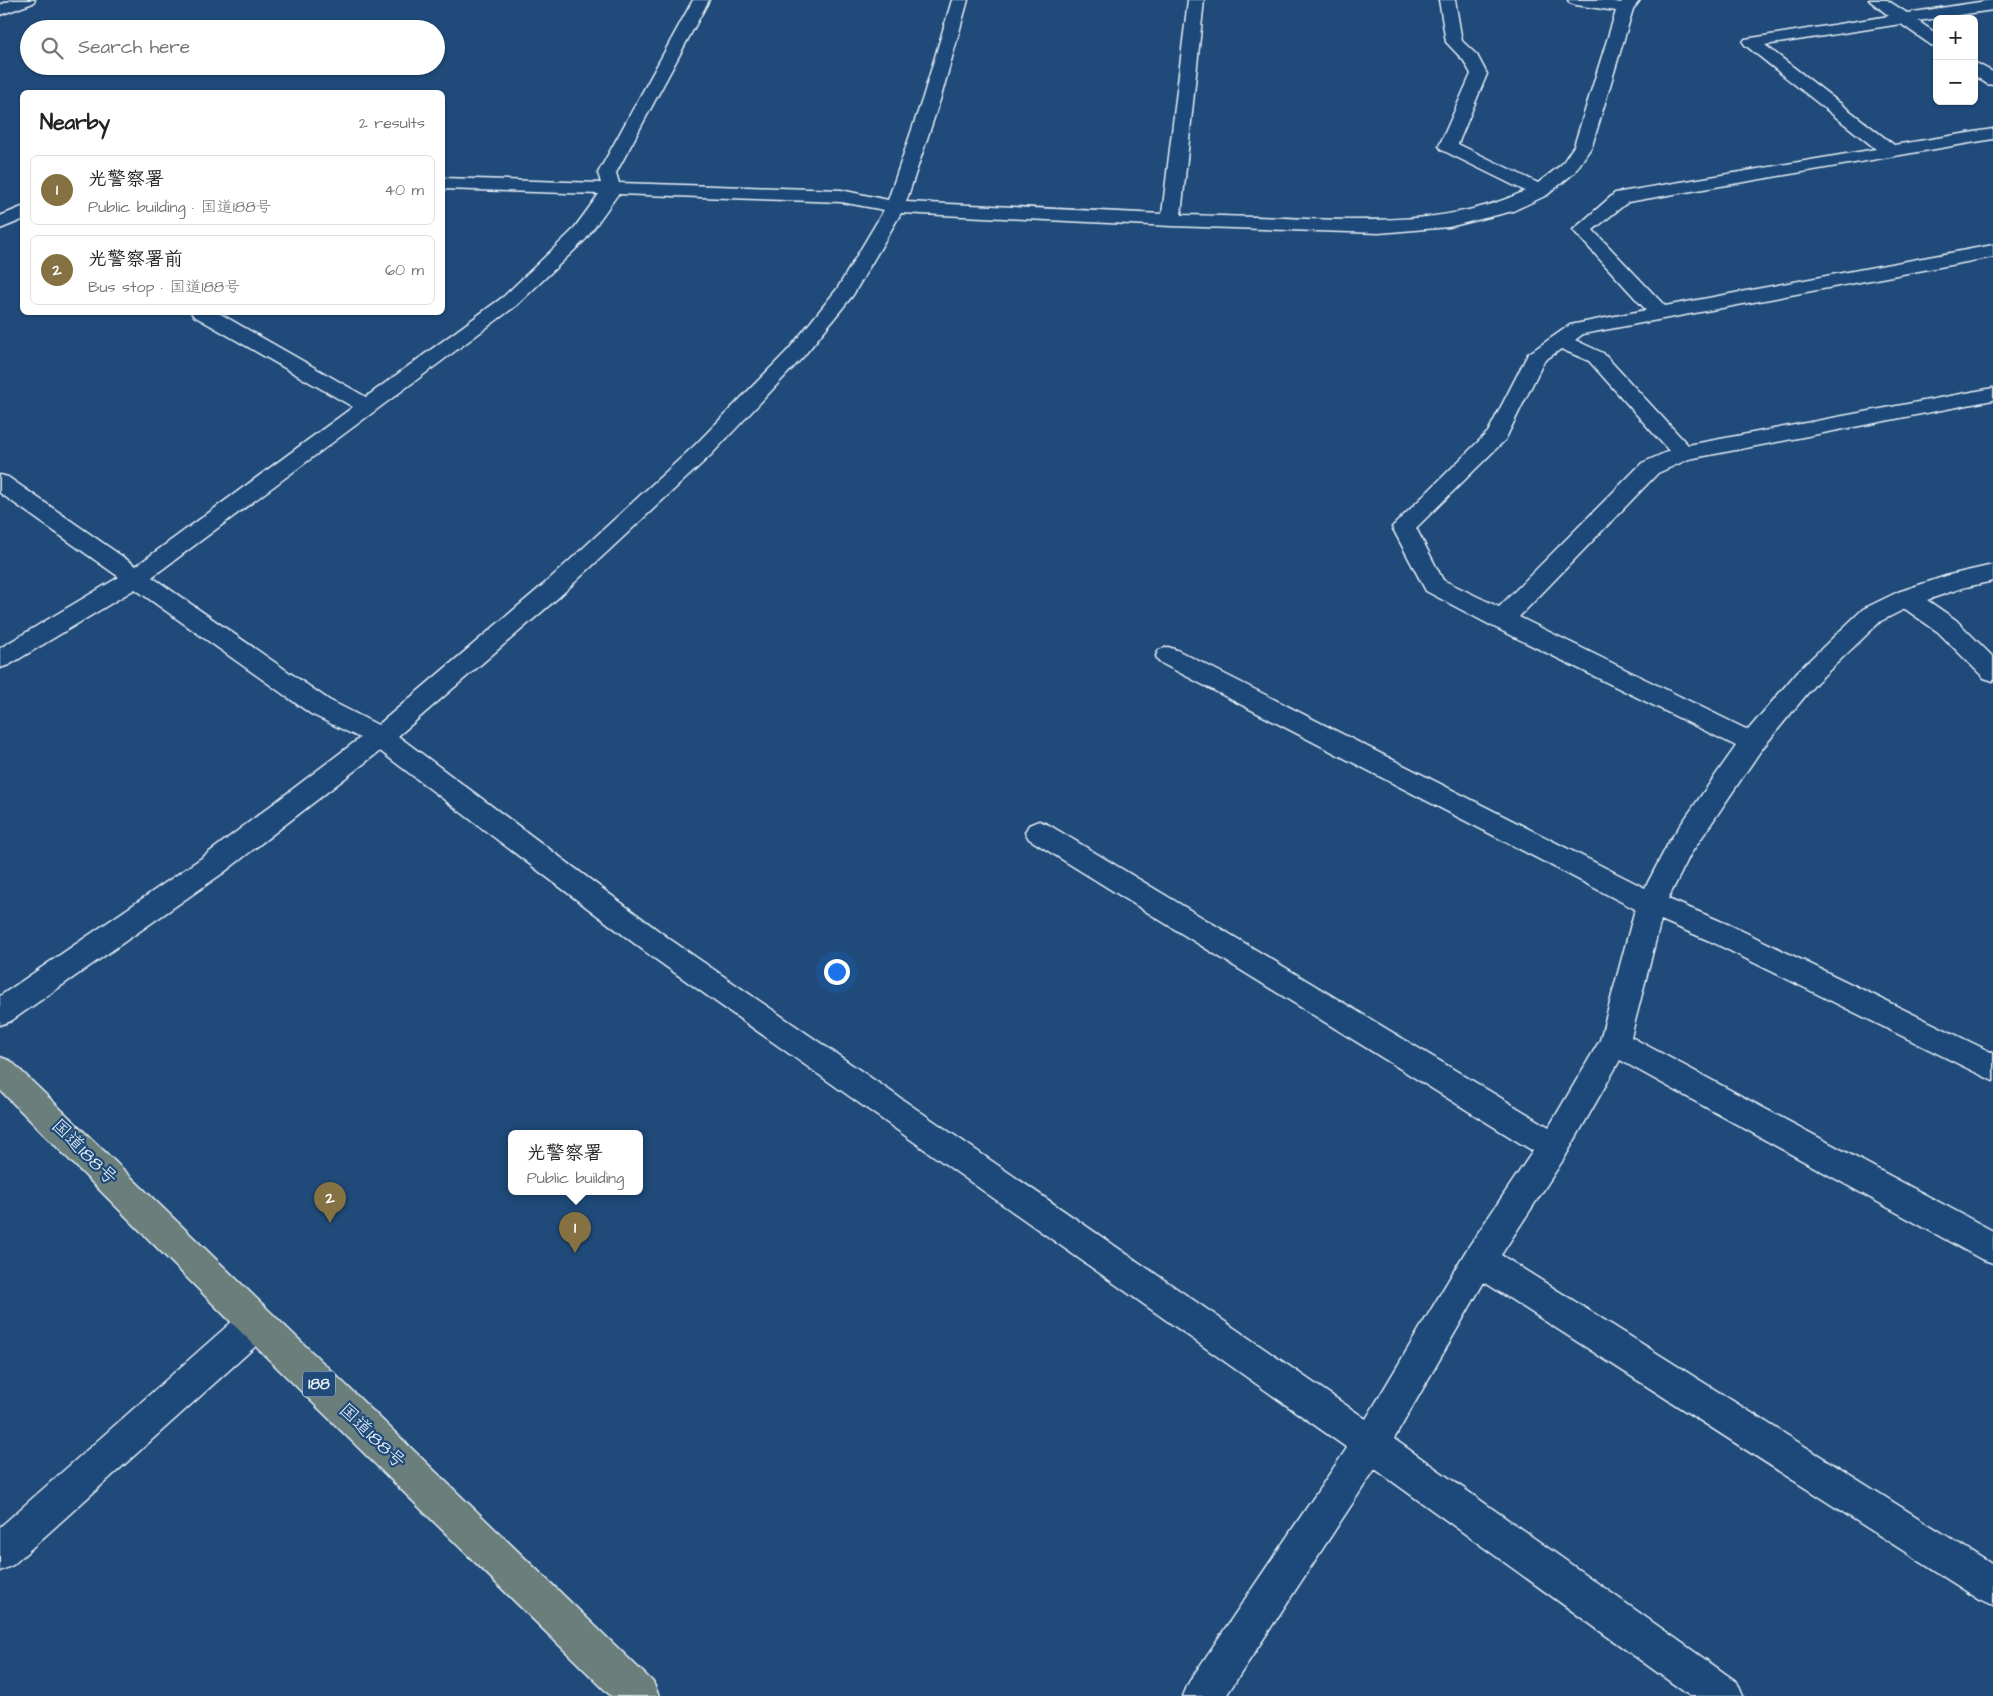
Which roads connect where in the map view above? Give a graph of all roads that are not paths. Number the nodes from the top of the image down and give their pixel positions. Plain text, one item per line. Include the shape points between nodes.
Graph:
1 (27, 0) edge
2 (701, 0) edge
3 (960, 0) edge
4 (1196, 0) edge
5 (1447, 0) edge
6 (1576, 0) edge
7 (1877, 0) edge
8 (1629, 4) edge
9 (1993, 6) edge
10 (0, 10) edge
11 (1904, 19) junction
12 (1933, 39) edge
13 (1978, 70) edge
14 (1993, 80) edge
15 (1993, 134) edge
16 (1890, 151) junction
17 (445, 183) edge
18 (612, 189) junction
19 (1540, 191) junction
20 (0, 201) edge
21 (895, 207) junction
22 (20, 211) edge
23 (20, 213) edge
24 (1171, 220) junction
25 (0, 223) edge
26 (1993, 251) edge
27 (1660, 313) junction
28 (206, 315) edge
29 (1560, 341) junction
30 (1993, 394) edge
31 (368, 408) junction
32 (1683, 453) junction
33 (0, 482) edge
34 (1993, 573) edge
35 (137, 577) junction
36 (1906, 598) junction
37 (1501, 620) junction
38 (1168, 656) dead end
39 (0, 659) edge
40 (1993, 672) edge
41 (380, 737) junction
42 (1752, 743) junction
43 (1038, 832) dead end
44 (1651, 904) junction
45 (0, 1012) edge
46 (1614, 1043) junction
47 (1993, 1068) edge
48 (0, 1070) edge
49 (1554, 1147) junction
50 (1993, 1248) edge
51 (1479, 1260) junction
52 (256, 1323) junction
53 (1371, 1444) junction
54 (0, 1552) edge
55 (1993, 1587) edge
56 (639, 1696) edge
57 (1204, 1696) edge
58 (1723, 1696) edge

1 - 10 street
2 - 18 street via 607,173
3 - 21 street
4 - 24 street
5 - 19 street via 1454,42 1472,59 1479,74 1448,146
6 - 8 street
7 - 11 street
8 - 19 street via 1583,146 1568,169
9 - 11 street
11 - 12 street
11 - 16 street via 1750,42
13 - 14 street
15 - 16 street
16 - 27 street via 1622,197 1582,230
17 - 18 street
18 - 21 street via 841,196
18 - 31 street via 579,235 510,301
19 - 24 street via 1506,207 1449,221 1378,227
20 - 22 street
21 - 24 street
21 - 41 street via 846,291 796,353 703,450 550,591
23 - 25 street
26 - 27 street
27 - 29 street via 1577,329
28 - 31 street
29 - 32 street via 1596,357
29 - 37 street via 1535,358 1497,435 1404,527 1434,585
30 - 32 street
31 - 35 street
32 - 37 street via 1650,468
33 - 35 street
34 - 36 street
35 - 39 street
35 - 41 street via 320,707
36 - 40 street via 1947,626
36 - 42 street via 1872,615 1807,677
37 - 42 street
38 - 44 street
41 - 45 street via 214,865
41 - 53 street via 661,948
42 - 44 street via 1680,848
43 - 49 street
44 - 46 street
44 - 47 street via 1722,934
46 - 49 street
46 - 50 street
48 - 52 highway, 国道188号 / 188
49 - 51 street
51 - 53 street
51 - 55 street
52 - 54 street
52 - 56 highway, 国道188号 / 188
53 - 57 street
53 - 58 street

